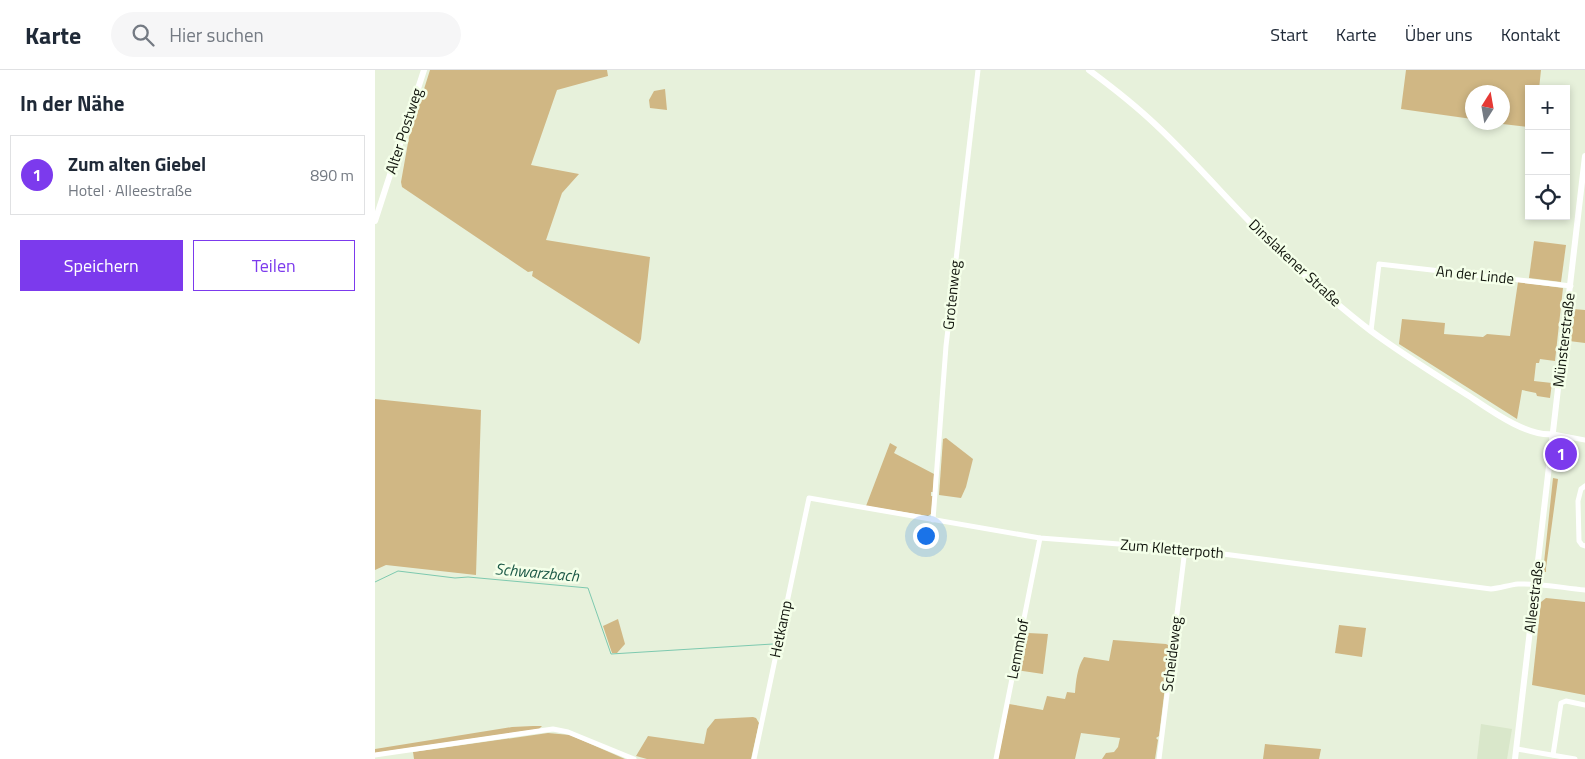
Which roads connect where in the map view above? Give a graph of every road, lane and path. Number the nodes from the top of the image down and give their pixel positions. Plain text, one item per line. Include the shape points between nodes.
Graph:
1 (424, 70) edge
2 (978, 70) edge
3 (1089, 70) edge
4 (1585, 156) edge
5 (375, 221) edge
6 (1571, 286) junction
7 (1371, 331) junction
8 (1553, 434) junction
9 (1585, 440) edge
10 (1585, 486) edge
11 (809, 498) joint
12 (933, 520) junction
13 (1040, 538) junction
14 (1585, 546) edge
15 (1185, 549) junction
16 (1536, 584) junction
17 (1585, 590) edge
18 (1585, 705) edge
19 (1517, 750) junction
20 (375, 755) edge
21 (1553, 755) junction
22 (1539, 756) edge
23 (635, 759) edge
24 (754, 759) edge
25 (995, 759) edge
26 (1159, 759) edge
27 (1515, 759) edge
28 (1575, 759) edge

1 - 5 main road, Alter Postweg
2 - 12 street, Grotenweg via 946,346
3 - 7 main road, Dinslakener Straße via 1157,125 1287,259
4 - 6 main road, Münsterstraße
6 - 7 street, An der Linde via 1379,264
6 - 8 main road, Münsterstraße
7 - 8 main road, Dinslakener Straße via 1494,413 1524,428 1543,429
8 - 9 street
8 - 16 main road, Alleestraße
10 - 14 street via 1578,501 1579,539
11 - 12 street, Zum Kletterpoth
11 - 24 street, Hetkamp
12 - 13 street, Zum Kletterpoth
13 - 15 street, Zum Kletterpoth
13 - 25 street, Lemmhof
15 - 16 street, Zum Kletterpoth via 1491,589
15 - 26 street, Scheideweg
16 - 17 street, Zum Kletterpoth
16 - 19 main road, Alleestraße
18 - 21 street via 1561,703
19 - 22 street
19 - 27 main road, Alleestraße
20 - 23 street via 553,729 569,732
21 - 22 street
21 - 28 street

